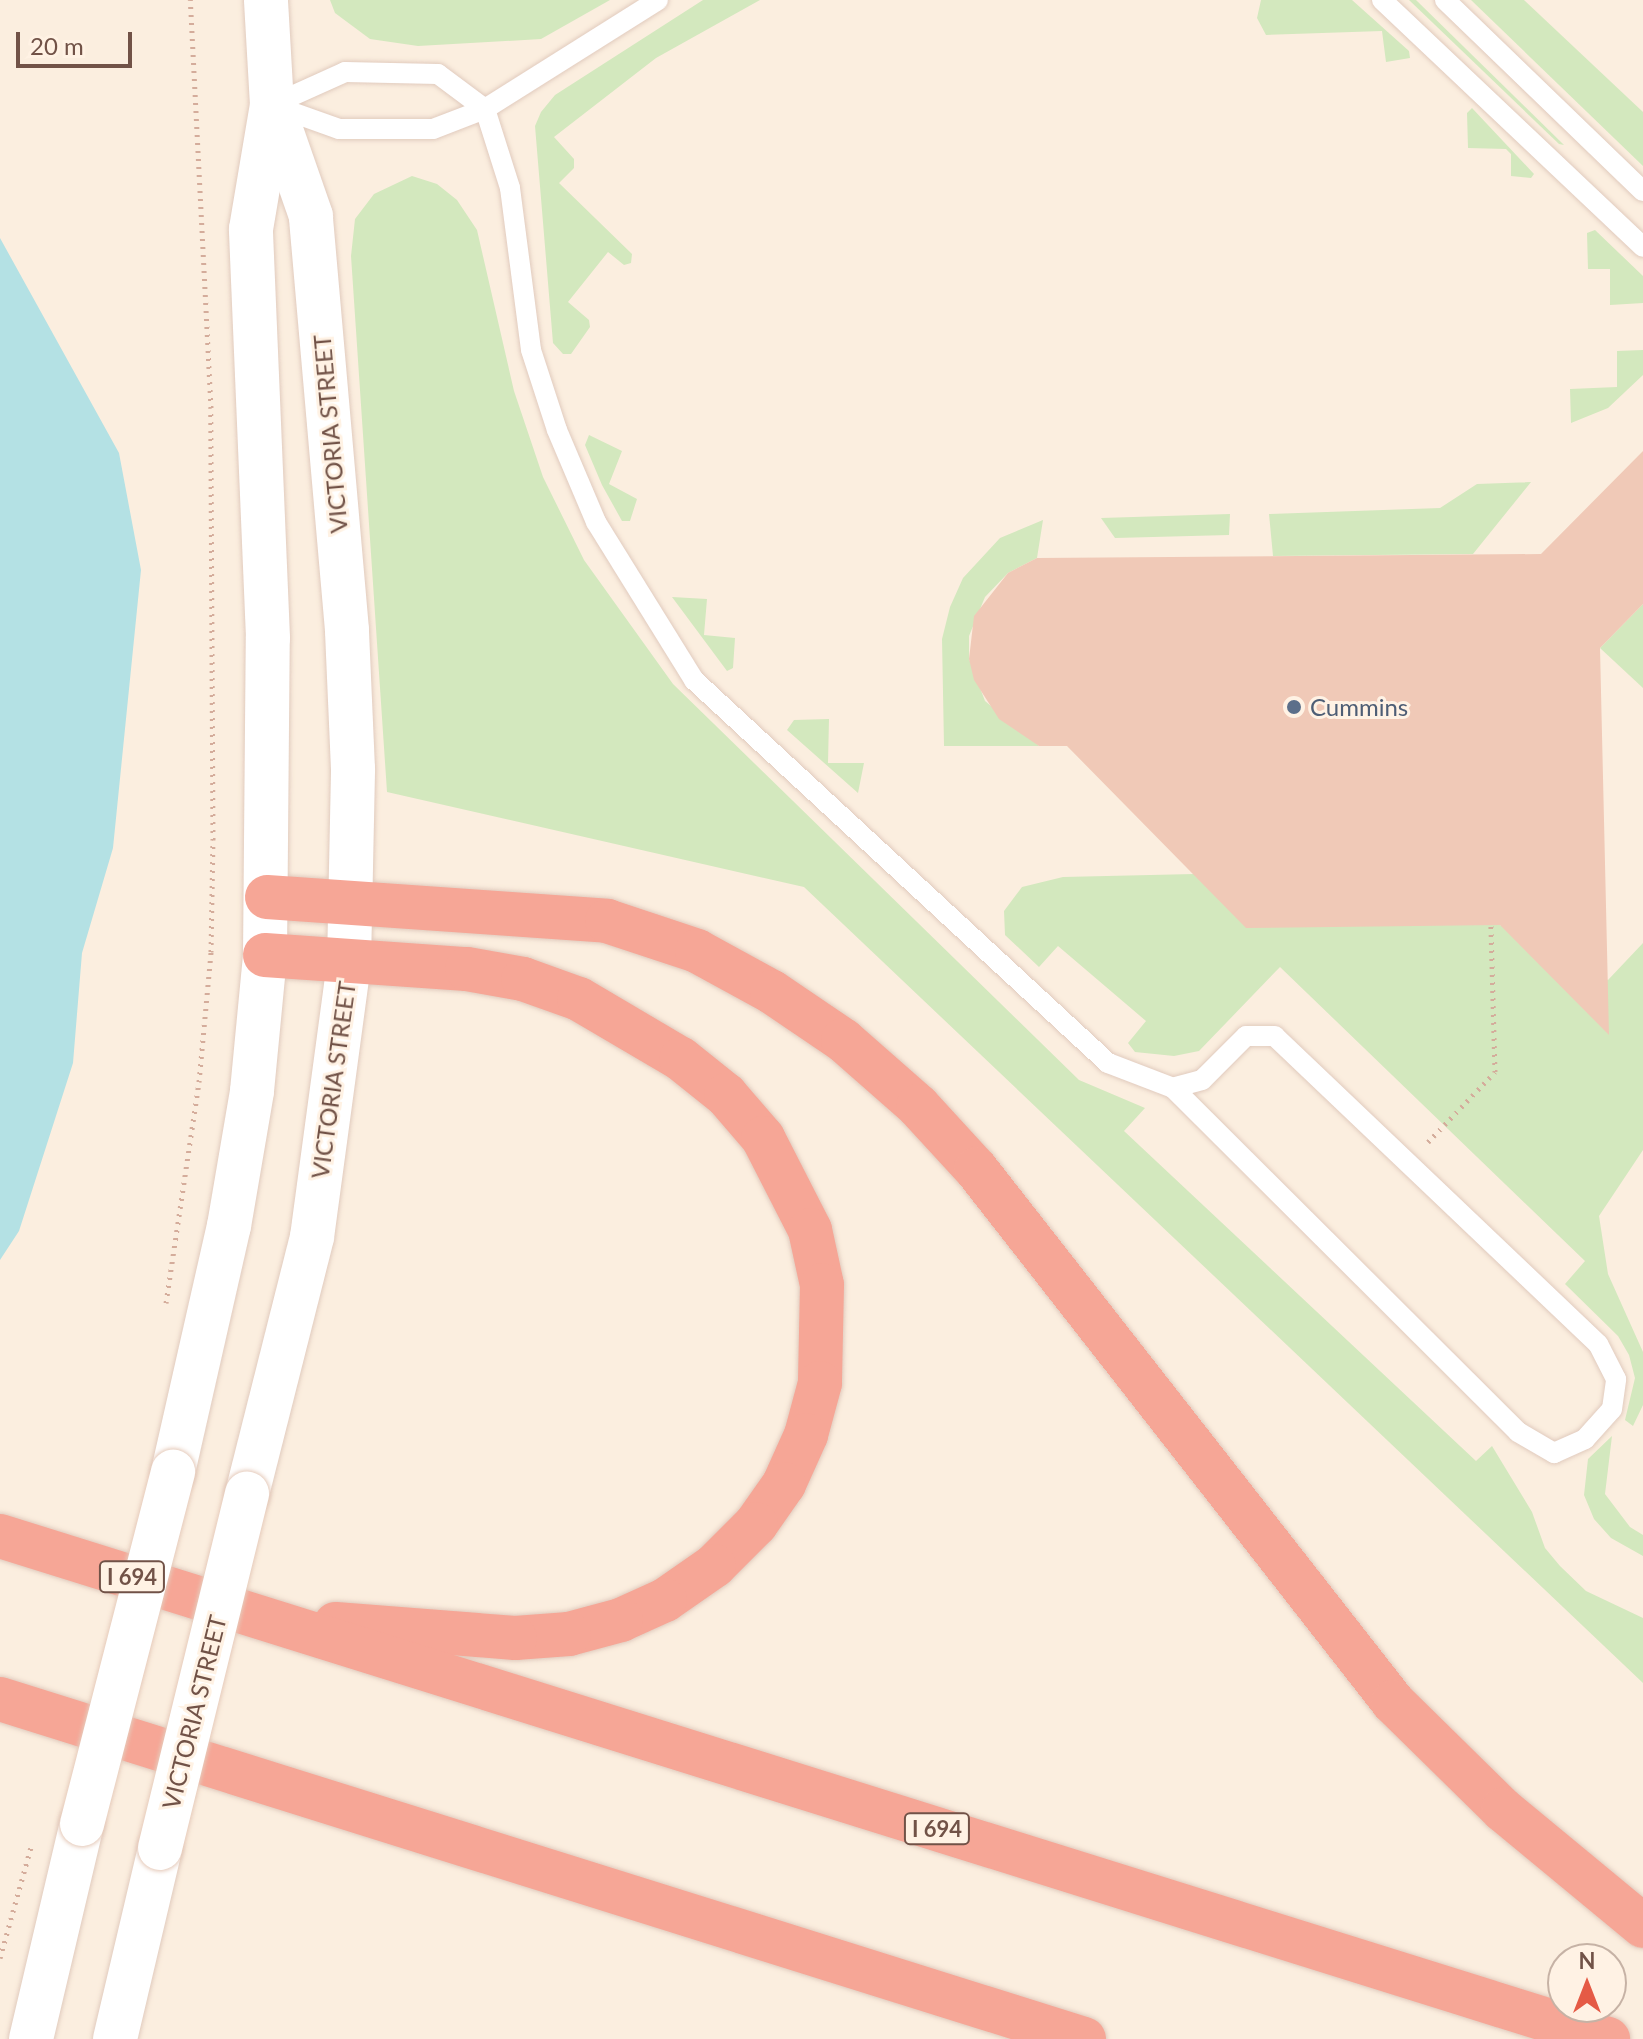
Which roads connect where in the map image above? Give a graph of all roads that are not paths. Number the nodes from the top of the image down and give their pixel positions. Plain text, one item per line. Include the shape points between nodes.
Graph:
1 (266, 0) edge
2 (658, 0) edge
3 (1382, 0) edge
4 (1445, 0) edge
5 (272, 105) junction
6 (485, 109) junction
7 (1643, 191) edge
8 (1643, 247) edge
9 (267, 897) junction
10 (350, 905) junction
11 (265, 955) junction
12 (349, 963) junction
13 (1173, 1088) junction
14 (0, 1536) edge
15 (265, 1619) junction
16 (0, 1699) edge
17 (1643, 1926) edge
18 (31, 2039) edge
19 (115, 2039) edge
20 (1084, 2039) edge
21 (1608, 2039) edge

1 - 5 street, VICTORIA STREET
2 - 6 lane
3 - 8 lane
4 - 7 lane
5 - 6 lane via 339,129 433,129
5 - 6 lane via 345,72 438,74
5 - 9 street, VICTORIA STREET via 251,229 268,638
5 - 10 street, VICTORIA STREET via 311,216 347,630 353,769
6 - 13 lane via 510,188 531,350 557,430 596,522 694,680 1108,1063
9 - 10 highway
9 - 11 street, VICTORIA STREET
10 - 12 street, VICTORIA STREET
10 - 17 highway via 592,919 661,935 772,992 843,1040 918,1106 976,1169 1393,1702 1503,1810
11 - 12 highway
11 - 18 street, VICTORIA STREET, bridge via 252,1091 229,1226
12 - 15 highway via 467,969 537,984 579,999 681,1059 726,1095 763,1138 810,1230 822,1285 820,1383 795,1459 756,1524 714,1566 665,1600 621,1620 569,1634 515,1638
12 - 19 street, VICTORIA STREET, bridge via 312,1237
13 - 13 lane via 1518,1432 1554,1453 1585,1439 1612,1409 1616,1379 1598,1344 1275,1036 1246,1036 1202,1080
14 - 15 highway, I 694
15 - 21 highway, I 694
16 - 20 highway

